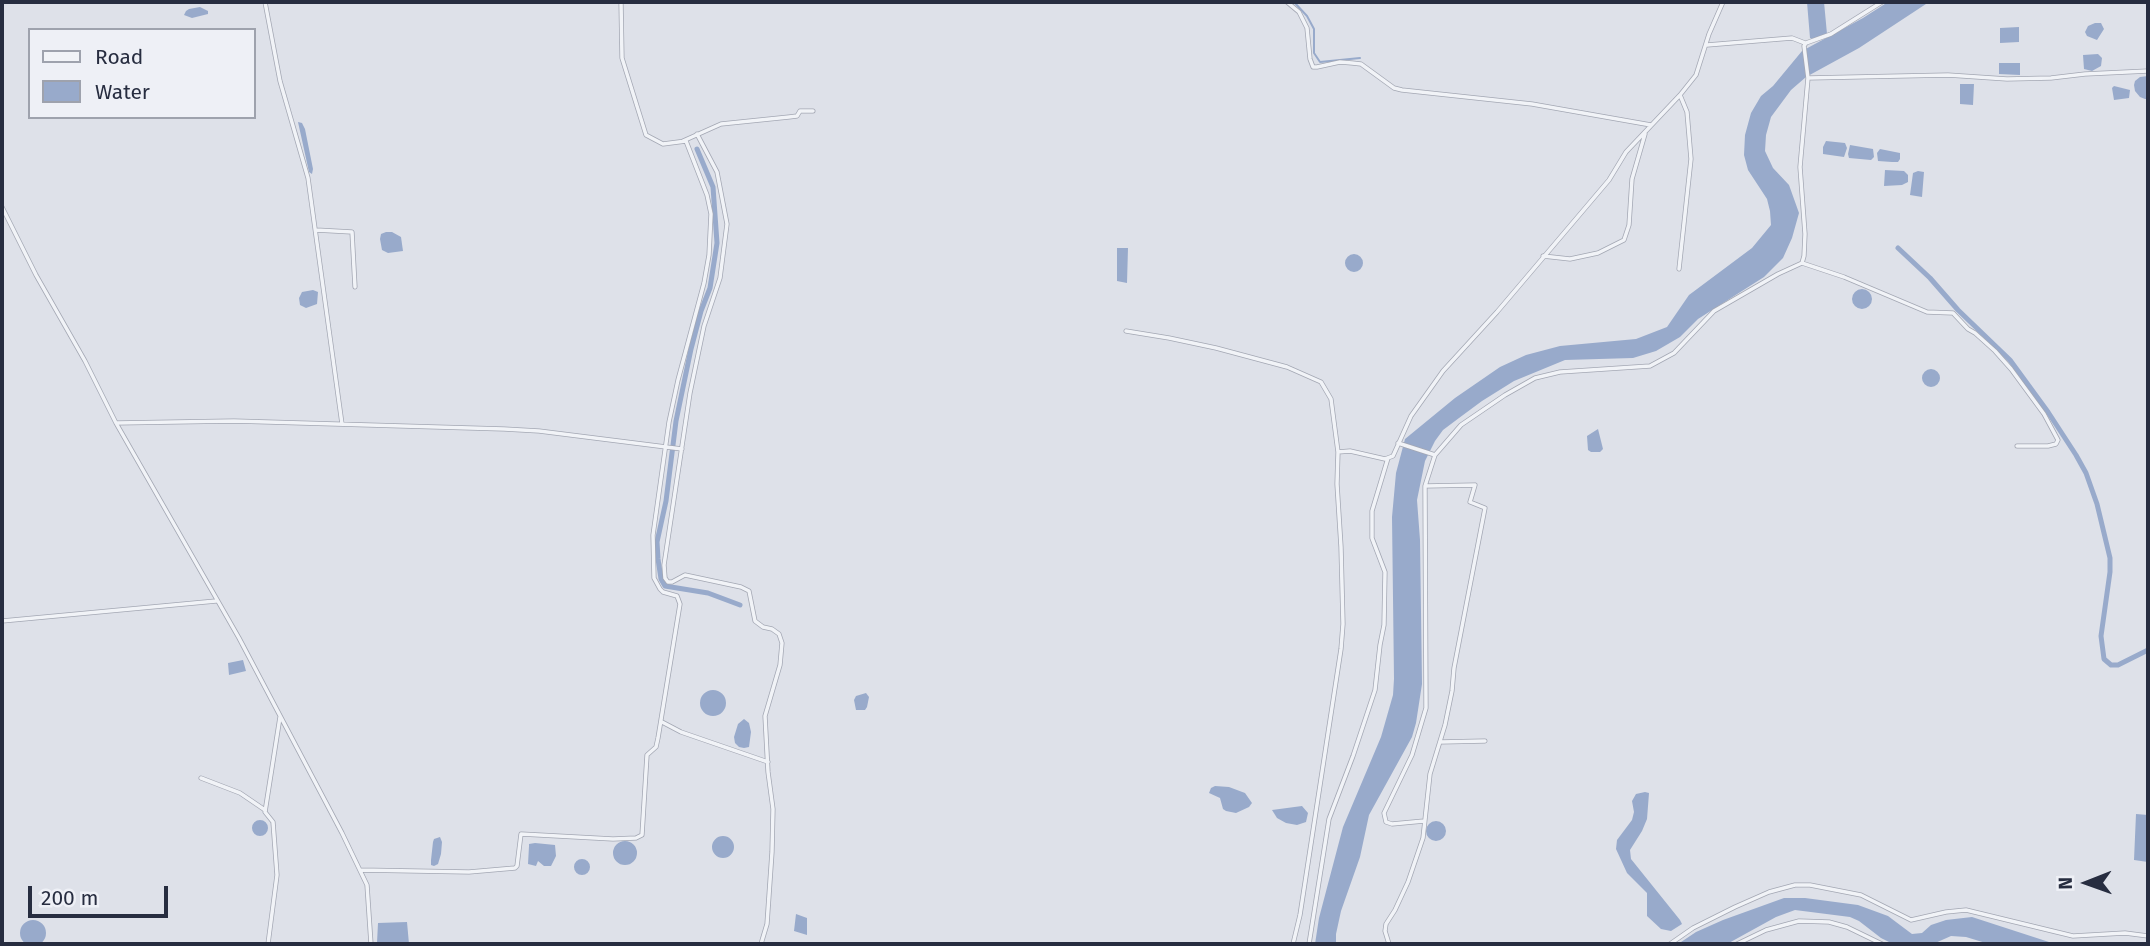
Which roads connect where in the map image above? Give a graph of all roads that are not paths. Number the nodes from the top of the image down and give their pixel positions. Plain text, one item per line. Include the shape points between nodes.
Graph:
1 (265, 2) edge
2 (621, 2) edge
3 (1287, 2) edge
4 (1723, 2) edge
5 (1882, 2) edge
6 (1707, 44) junction
7 (1805, 45) junction
8 (2148, 71) edge
9 (1808, 78) junction
10 (1680, 95) junction
11 (813, 111) dead end
12 (1651, 125) junction
13 (1646, 130) junction
14 (697, 134) junction
15 (683, 141) junction
16 (2, 208) edge
17 (316, 230) junction
18 (1543, 256) junction
19 (1802, 263) junction
20 (1679, 269) dead end
21 (355, 288) dead end
22 (1126, 331) dead end
23 (116, 423) junction
24 (342, 424) junction
25 (1398, 443) junction
26 (2017, 446) dead end
27 (665, 447) junction
28 (682, 449) junction
29 (1338, 452) junction
30 (1435, 455) junction
31 (1388, 458) junction
32 (1425, 486) junction
33 (216, 600) junction
34 (2, 621) edge
35 (280, 715) junction
36 (661, 721) junction
37 (1485, 741) dead end
38 (1440, 742) junction
39 (768, 762) junction
40 (201, 778) dead end
41 (265, 810) junction
42 (1424, 821) junction
43 (359, 870) junction
44 (2148, 936) edge
45 (268, 944) edge
46 (371, 944) edge
47 (761, 944) edge
48 (1293, 944) edge
49 (1309, 944) edge
50 (1389, 944) edge
51 (1670, 944) edge
52 (1737, 944) edge
53 (1882, 944) edge

1 - 17 street via 280,81 308,178
2 - 15 street via 622,58 646,135 663,144
3 - 12 street via 1307,28 1313,67 1361,64 1402,90 1532,104
4 - 6 street
5 - 7 street
6 - 7 street via 1792,38
6 - 10 street via 1696,75
7 - 9 street
8 - 9 street via 2007,79 1948,75
9 - 19 street via 1800,167 1805,234
10 - 12 street
10 - 20 street via 1687,112 1691,159
11 - 14 street via 721,124
12 - 13 street
13 - 18 street
13 - 18 street via 1632,179 1624,240 1598,253 1570,259
14 - 15 street
14 - 28 street via 717,172 727,224 722,268 702,338
15 - 27 street via 707,195 711,231 704,283
16 - 23 street
17 - 21 street via 352,232
17 - 24 street
18 - 25 street via 1443,371 1410,416
19 - 26 street via 1927,312 1953,313 2011,369 2058,440 2048,446
19 - 30 street via 1714,311 1674,353 1650,366 1535,378 1461,425
22 - 29 street via 1216,348 1287,367 1321,382 1331,399
23 - 24 street
23 - 33 street
24 - 27 street via 539,431
25 - 30 street
25 - 31 street
27 - 28 street
27 - 36 street via 653,535 654,578 663,593 677,596 680,604
28 - 39 street via 665,578 672,582 685,575 741,587 749,591 755,621 779,634 780,666 765,716
29 - 31 street
29 - 48 street via 1341,649
30 - 32 street
31 - 49 street via 1372,511 1374,548 1385,572 1375,690 1329,819
32 - 38 street via 1475,485 1470,502 1485,508
32 - 42 street via 1426,708 1412,755 1384,813 1392,824
33 - 34 street
33 - 35 street
35 - 41 street
35 - 43 street
36 - 39 street
36 - 43 street via 656,747 647,755 642,835 636,838 521,834 515,868
37 - 38 street
38 - 42 street
39 - 47 street via 772,852
40 - 41 street via 240,793
41 - 45 street via 273,822 276,874
42 - 50 street via 1418,856 1386,924
43 - 46 street via 367,885
44 - 51 street via 2073,936 1966,910 1911,920 1861,895 1795,885 1735,907
52 - 53 street via 1799,920 1847,927

